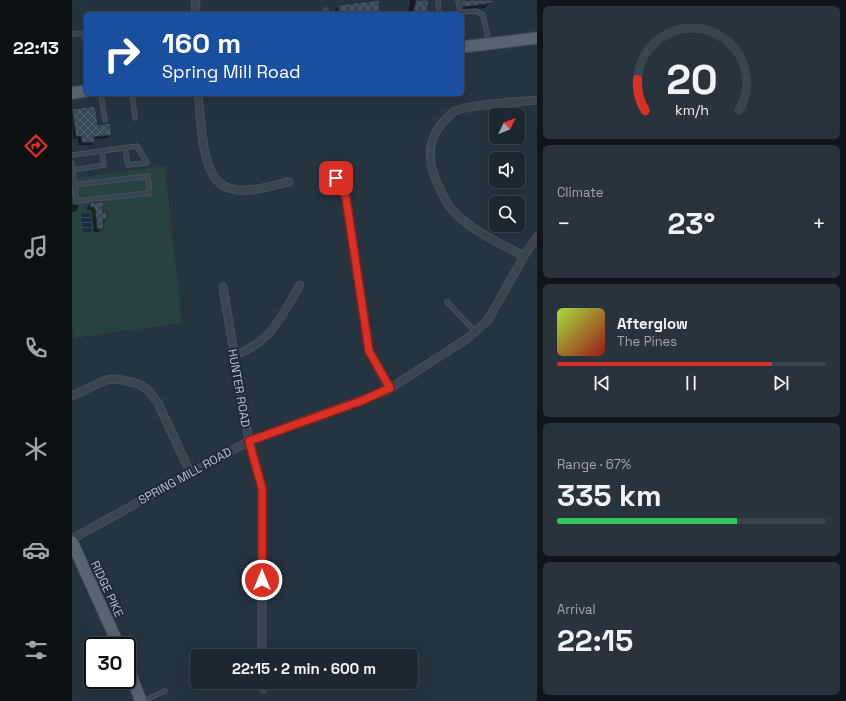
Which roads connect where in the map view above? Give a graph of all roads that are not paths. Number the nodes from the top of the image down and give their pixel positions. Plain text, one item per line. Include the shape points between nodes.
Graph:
1 (196, 0) edge
2 (438, 0) edge
3 (458, 0) edge
4 (195, 12) edge
5 (439, 12) edge
6 (84, 32) edge
7 (72, 34) edge
8 (537, 38) edge
9 (489, 43) junction
10 (464, 46) edge
11 (84, 92) edge
12 (72, 93) edge
13 (101, 96) edge
14 (132, 96) edge
15 (198, 96) edge
16 (537, 100) edge
17 (135, 118) dead end
18 (105, 120) dead end
19 (125, 148) junction
20 (102, 151) junction
21 (72, 154) edge
22 (72, 163) edge
23 (73, 170) edge
24 (336, 178) dead end
25 (290, 182) dead end
26 (73, 185) edge
27 (74, 195) edge
28 (537, 236) edge
29 (524, 256) junction
30 (300, 285) dead end
31 (222, 287) dead end
32 (447, 302) dead end
33 (475, 331) junction
34 (233, 356) junction
35 (390, 388) junction
36 (72, 396) edge
37 (249, 441) junction
38 (190, 472) junction
39 (72, 540) edge
40 (115, 637) edge
41 (262, 649) edge
42 (136, 687) edge
43 (165, 691) dead end
44 (142, 701) edge

1 - 4 street
2 - 5 lane
3 - 9 lane via 460,12 476,11 483,14
6 - 7 lane
8 - 9 main road
9 - 10 main road
11 - 12 main road
13 - 18 lane
14 - 17 lane
15 - 25 street via 207,161 211,173 221,184 229,188 252,190
16 - 29 street via 455,111 434,135 430,148 430,164 438,186 456,214 478,230
19 - 19 lane via 137,146 147,163 128,165
19 - 20 lane
20 - 21 lane
20 - 23 lane via 104,166
22 - 23 lane
23 - 26 lane
24 - 35 street via 346,198 369,351
26 - 27 lane
26 - 27 lane via 148,176 150,193 76,201
28 - 29 street, SPRING MILL ROAD
29 - 33 street, SPRING MILL ROAD via 488,320
30 - 34 street via 270,334 246,351
31 - 34 street, HUNTER ROAD
32 - 33 lane
33 - 35 street, SPRING MILL ROAD
34 - 37 street, HUNTER ROAD
35 - 37 street, SPRING MILL ROAD
36 - 38 street via 106,380 117,378 139,384 148,390 158,403
37 - 38 street, SPRING MILL ROAD
37 - 41 street, HUNTER ROAD via 262,488
38 - 39 street, SPRING MILL ROAD
39 - 40 main road, RIDGE PIKE
42 - 44 main road
43 - 44 lane

